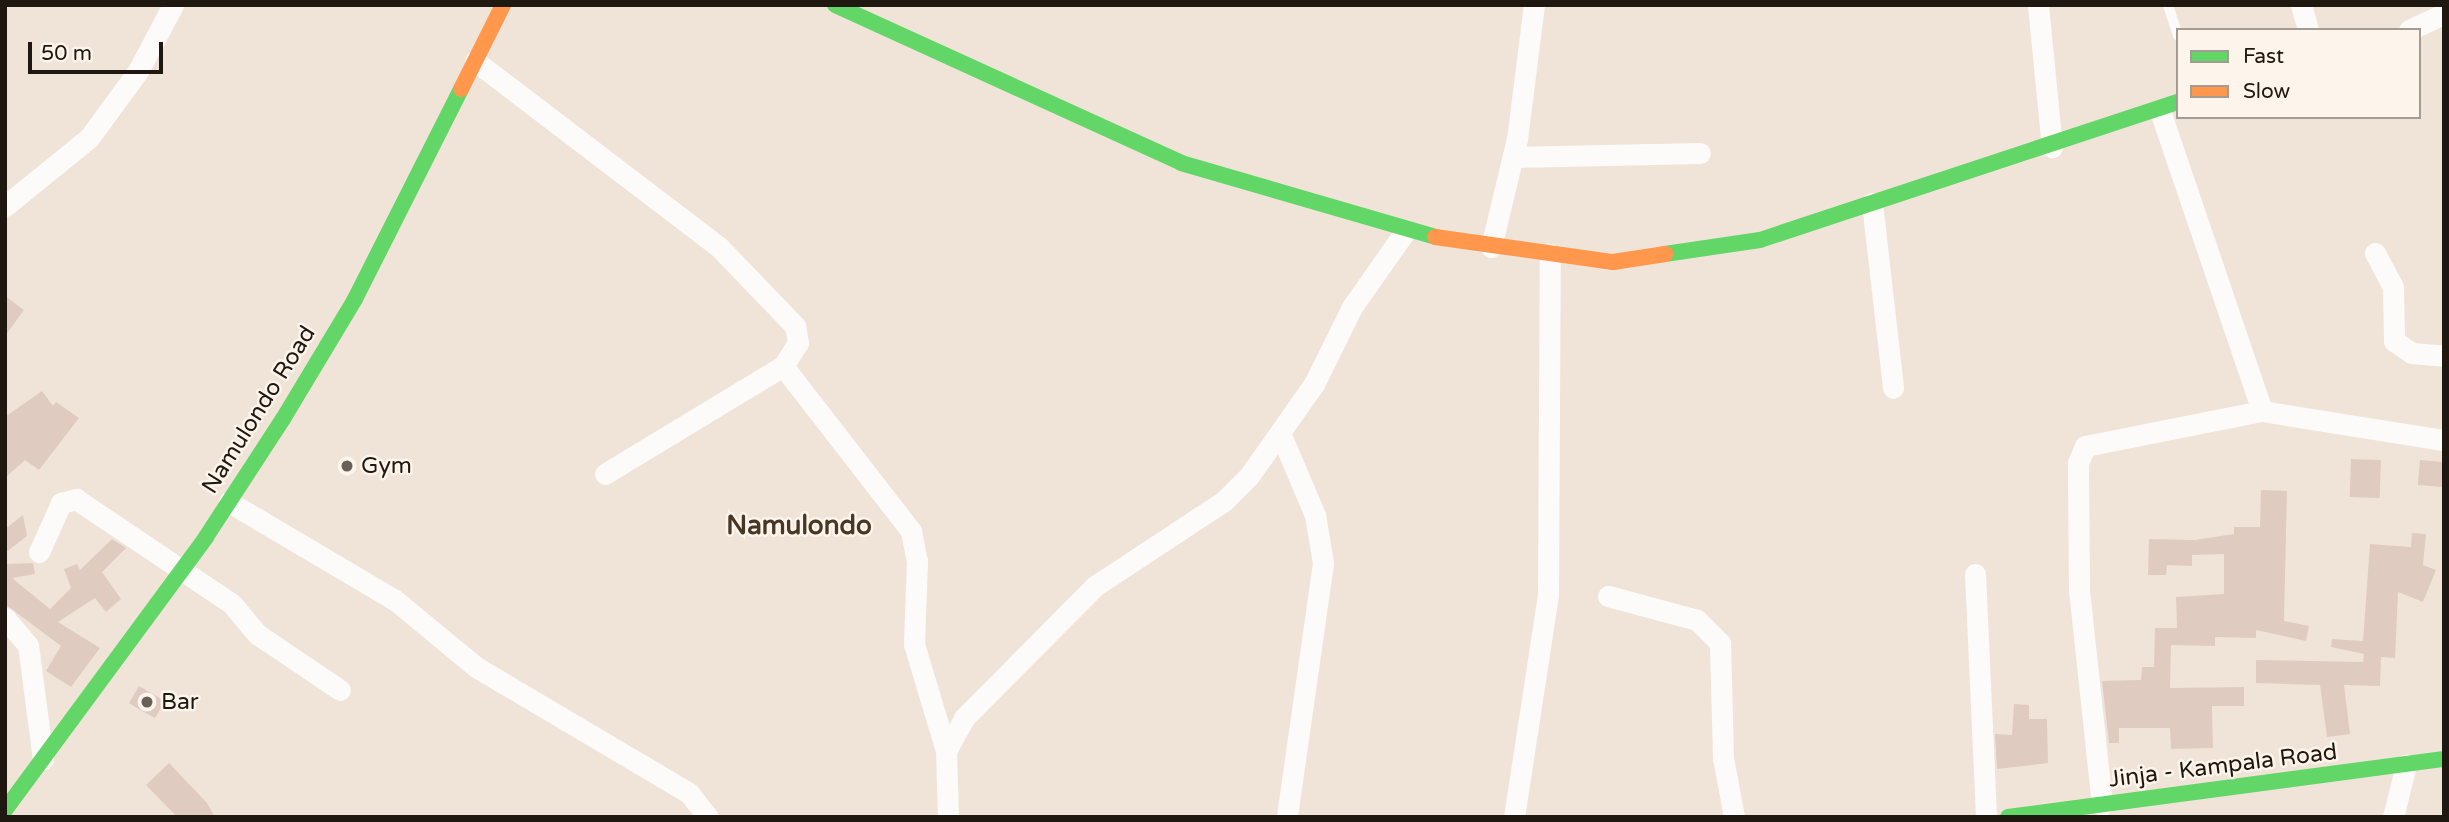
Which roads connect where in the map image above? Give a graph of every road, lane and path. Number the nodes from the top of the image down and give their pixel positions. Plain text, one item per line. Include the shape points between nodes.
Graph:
1 (503, 5) edge
2 (835, 5) edge
3 (1534, 5) edge
4 (2038, 5) edge
5 (2168, 5) edge
6 (2301, 5) edge
7 (172, 6) edge
8 (2444, 14) edge
9 (2307, 28) edge
10 (2413, 28) edge
11 (2176, 29) edge
12 (475, 61) junction
13 (2169, 107) edge
14 (2052, 148) junction
15 (1700, 153) dead end
16 (1513, 157) junction
17 (1872, 203) junction
18 (5, 206) edge
19 (1404, 233) junction
20 (1491, 247) junction
21 (2375, 253) dead end
22 (1550, 254) junction
23 (2444, 356) edge
24 (783, 366) junction
25 (1892, 388) dead end
26 (2262, 411) junction
27 (1281, 435) junction
28 (2444, 440) edge
29 (605, 474) dead end
30 (229, 502) junction
31 (39, 552) dead end
32 (183, 569) junction
33 (1975, 574) dead end
34 (1608, 596) dead end
35 (5, 618) edge
36 (340, 690) dead end
37 (946, 751) junction
38 (43, 758) junction
39 (2444, 759) edge
40 (2406, 765) junction
41 (2102, 805) junction
42 (2153, 808) edge
43 (5, 810) edge
44 (2071, 813) edge
45 (708, 817) edge
46 (948, 817) edge
47 (1287, 817) edge
48 (1514, 817) edge
49 (1734, 817) edge
50 (1986, 817) edge
51 (2008, 817) edge
52 (2393, 817) edge

1 - 12 main road, Namulondo Road
2 - 19 main road via 1181,163
3 - 16 street
4 - 14 street
5 - 11 lane
6 - 9 street
7 - 18 street via 138,71 89,138
8 - 10 street
12 - 24 street via 747,272 795,326 798,343
12 - 30 main road, Namulondo Road via 355,299
13 - 14 main road
13 - 26 street
14 - 17 main road
15 - 16 street
16 - 20 street
17 - 22 main road via 1760,240 1613,262
17 - 25 street
19 - 20 main road
19 - 27 street via 1352,307
20 - 22 main road
21 - 23 street via 2393,287 2394,341 2412,353
22 - 48 street via 1548,595
24 - 29 street
24 - 37 street via 911,531 917,561 913,635
26 - 28 street
26 - 41 street via 2099,441 2081,452 2079,590
27 - 37 street via 1224,500 1095,586 964,718
27 - 47 street via 1315,515 1323,563
30 - 32 main road, Namulondo Road
30 - 45 street via 395,600 476,667 671,782
31 - 32 street via 61,503 76,499
32 - 36 street via 232,604 257,634
32 - 38 main road, Namulondo Road
33 - 50 street
34 - 49 street via 1697,620 1720,643 1723,758
35 - 38 street via 28,645
37 - 46 street
38 - 43 main road, Namulondo Road
39 - 40 main road, Jinja - Kampala Road
40 - 42 main road, Jinja - Kampala Road
40 - 52 street
41 - 42 main road, Jinja - Kampala Road
41 - 44 main road, Jinja - Kampala Road
44 - 51 main road, Jinja - Kampala Road

